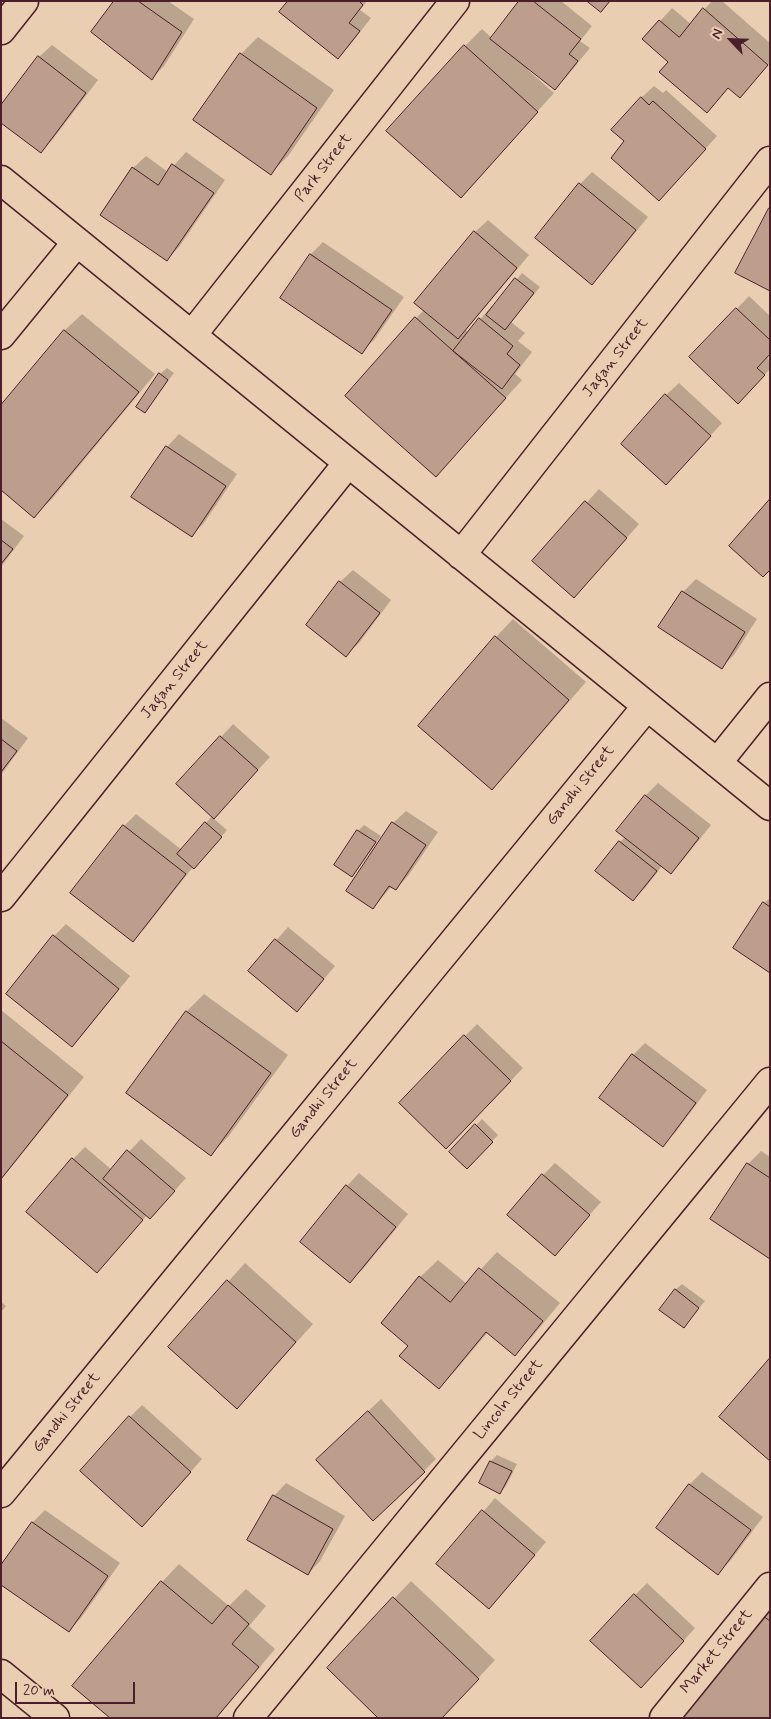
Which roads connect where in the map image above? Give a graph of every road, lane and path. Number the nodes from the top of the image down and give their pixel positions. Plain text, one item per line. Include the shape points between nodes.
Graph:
1 (24, 1) edge
2 (455, 1) edge
3 (1, 30) edge
4 (770, 162) edge
5 (1, 180) edge
6 (77, 242) junction
7 (1, 335) edge
8 (192, 335) junction
9 (348, 462) junction
10 (461, 555) junction
11 (770, 697) edge
12 (646, 706) junction
13 (717, 763) junction
14 (770, 806) edge
15 (1, 897) edge
16 (770, 1082) edge
17 (1, 1493) edge
18 (770, 1587) edge
19 (1, 1674) edge
20 (55, 1718) edge
21 (248, 1718) edge
22 (664, 1718) edge

1 - 3 street
2 - 8 street, Park Street
4 - 10 street, Jagan Street
5 - 6 street
6 - 7 street
6 - 8 street
8 - 9 street
9 - 10 street
9 - 15 street, Jagan Street
10 - 12 street
11 - 13 street
12 - 13 street
12 - 17 street, Gandhi Street
13 - 14 street
16 - 21 street, Lincoln Street
18 - 22 street, Market Street
19 - 20 street

